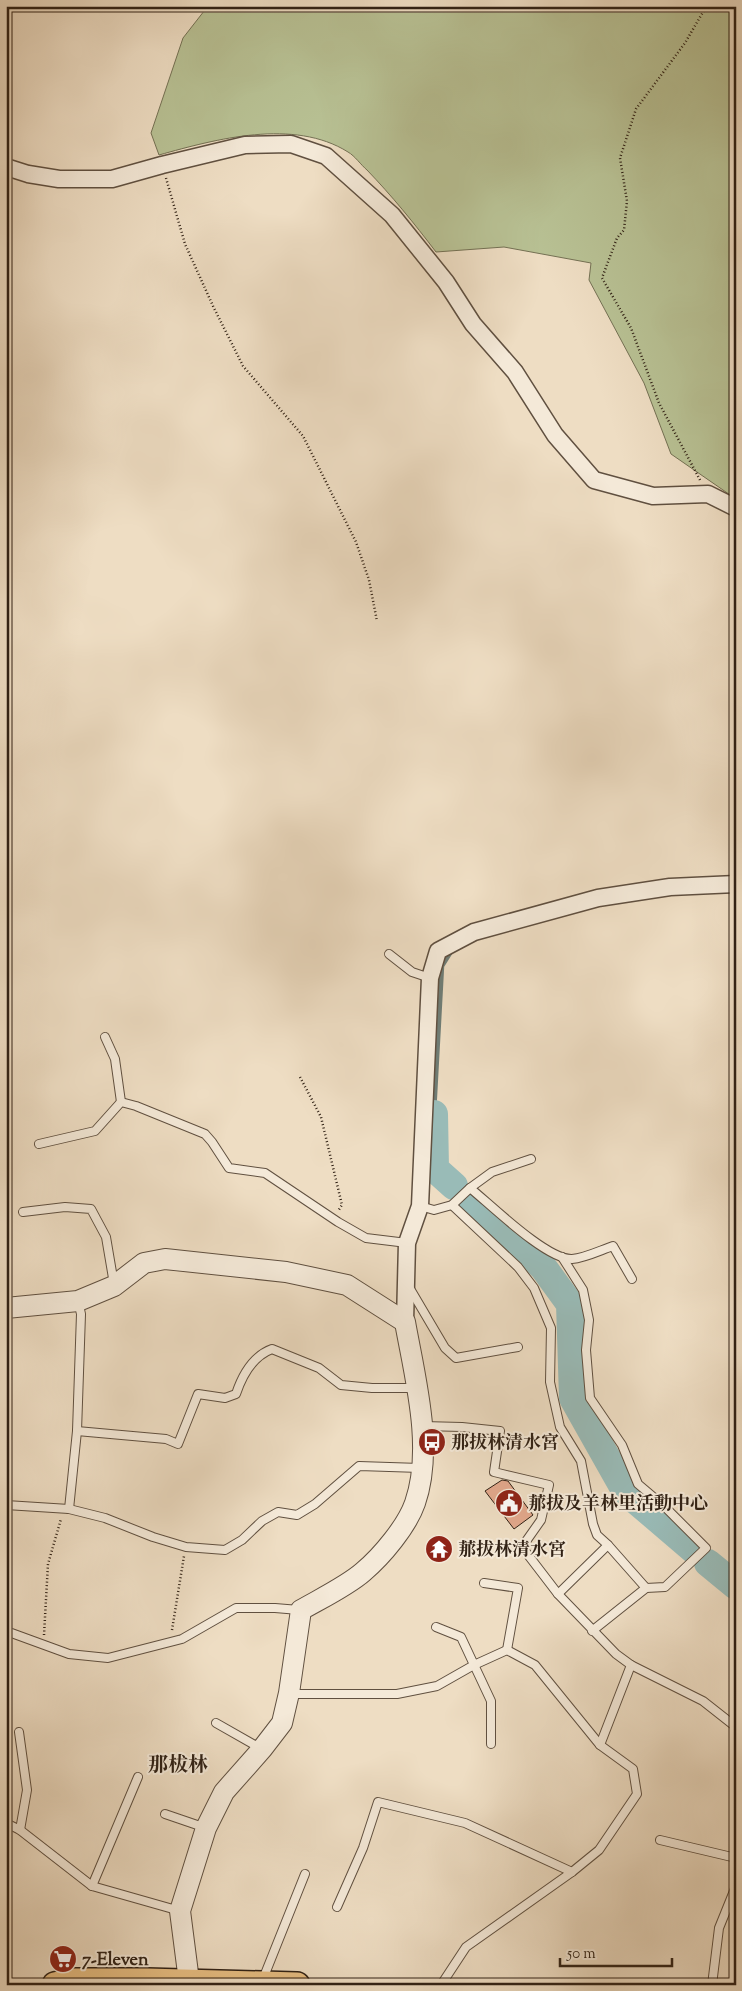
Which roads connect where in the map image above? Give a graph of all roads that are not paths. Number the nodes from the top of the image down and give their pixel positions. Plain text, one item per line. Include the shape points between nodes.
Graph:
1 (6, 167) edge
2 (736, 508) edge
3 (736, 884) edge
4 (388, 954) dead end
5 (430, 978) junction
6 (105, 1037) dead end
7 (121, 1102) junction
8 (39, 1144) dead end
9 (531, 1159) dead end
10 (470, 1188) junction
11 (452, 1205) junction
12 (420, 1206) junction
13 (23, 1212) dead end
14 (407, 1243) junction
15 (562, 1257) junction
16 (632, 1279) dead end
17 (405, 1281) junction
18 (114, 1286) junction
19 (78, 1301) junction
20 (6, 1308) edge
21 (405, 1322) junction
22 (518, 1347) dead end
23 (417, 1388) junction
24 (421, 1426) junction
25 (77, 1431) junction
26 (423, 1468) junction
27 (6, 1505) edge
28 (67, 1509) junction
29 (608, 1545) junction
30 (484, 1583) dead end
31 (646, 1588) junction
32 (558, 1594) junction
33 (301, 1610) junction
34 (436, 1627) dead end
35 (6, 1631) edge
36 (592, 1631) junction
37 (507, 1650) junction
38 (474, 1665) junction
39 (630, 1665) junction
40 (289, 1694) junction
41 (216, 1723) dead end
42 (736, 1727) edge
43 (19, 1732) dead end
44 (491, 1744) dead end
45 (600, 1745) junction
46 (262, 1749) junction
47 (138, 1777) dead end
48 (165, 1814) dead end
49 (6, 1823) edge
50 (206, 1828) junction
51 (20, 1830) junction
52 (660, 1840) dead end
53 (736, 1858) edge
54 (572, 1872) junction
55 (305, 1874) dead end
56 (92, 1886) junction
57 (736, 1886) edge
58 (337, 1908) dead end
59 (180, 1911) junction
60 (189, 1981) junction
61 (147, 1983) edge
62 (227, 1983) edge
63 (261, 1984) junction
64 (54, 1985) edge
65 (298, 1985) edge
66 (441, 1985) edge
67 (712, 1985) edge

1 - 2 street via 59,179 112,179 245,145 291,144 326,156 398,223 446,282 473,324 515,372 555,435 594,480 653,496 708,494
3 - 5 street via 670,887 598,898 474,932 438,951
4 - 5 lane via 412,972
5 - 12 street
6 - 7 lane via 115,1059
7 - 8 lane via 95,1132
7 - 14 lane via 206,1134 229,1168 265,1172 366,1238
9 - 10 lane via 492,1172
10 - 11 lane
10 - 15 lane via 546,1250
11 - 12 lane via 434,1210
11 - 29 lane via 518,1268 534,1288 551,1328 550,1382 560,1427 581,1461 593,1524 597,1535
12 - 14 street
13 - 18 lane via 65,1207 91,1209 106,1237
14 - 17 street
15 - 16 lane via 573,1259 613,1246
15 - 31 lane via 583,1290 589,1320 586,1350 590,1398 622,1446 638,1484 706,1548 665,1588
17 - 21 street
17 - 22 lane via 445,1348 456,1358
18 - 19 street
18 - 21 street via 144,1263 166,1259 286,1272 347,1285
19 - 20 street
19 - 25 lane via 81,1314
21 - 23 street
23 - 24 street
23 - 25 lane via 341,1385 319,1368 272,1349 262,1352 242,1377 236,1394 225,1398 198,1394 178,1444 166,1439
24 - 26 street
24 - 32 lane via 500,1431 494,1472 549,1485 541,1520 522,1547
25 - 28 lane
26 - 28 lane via 359,1466 315,1504 297,1514 278,1512 225,1550 186,1547 105,1518
26 - 33 street via 415,1503 404,1525 383,1551 362,1573
27 - 28 lane
29 - 31 lane
29 - 32 lane
30 - 37 lane via 518,1588
31 - 36 lane
32 - 36 lane
33 - 35 lane via 236,1608 182,1638 108,1658 69,1654
33 - 40 street
34 - 38 lane via 462,1637
36 - 39 lane
37 - 38 lane
37 - 45 lane via 535,1665
38 - 40 lane via 436,1686 396,1694
38 - 44 lane via 491,1701
39 - 42 lane via 703,1701
39 - 45 lane
40 - 46 street via 282,1722
41 - 46 lane
43 - 51 lane via 27,1790
45 - 54 lane via 633,1769 637,1794 599,1850
46 - 50 street via 224,1792
47 - 56 lane
48 - 50 lane
49 - 51 lane
50 - 59 street
51 - 56 lane
52 - 53 lane
54 - 58 lane via 465,1823 378,1802 363,1848
54 - 66 lane via 466,1947
55 - 63 lane
56 - 59 lane
57 - 67 lane via 719,1928
59 - 60 street
60 - 61 main road
60 - 62 main road
61 - 64 main road via 72,1981
62 - 63 main road
63 - 65 main road

